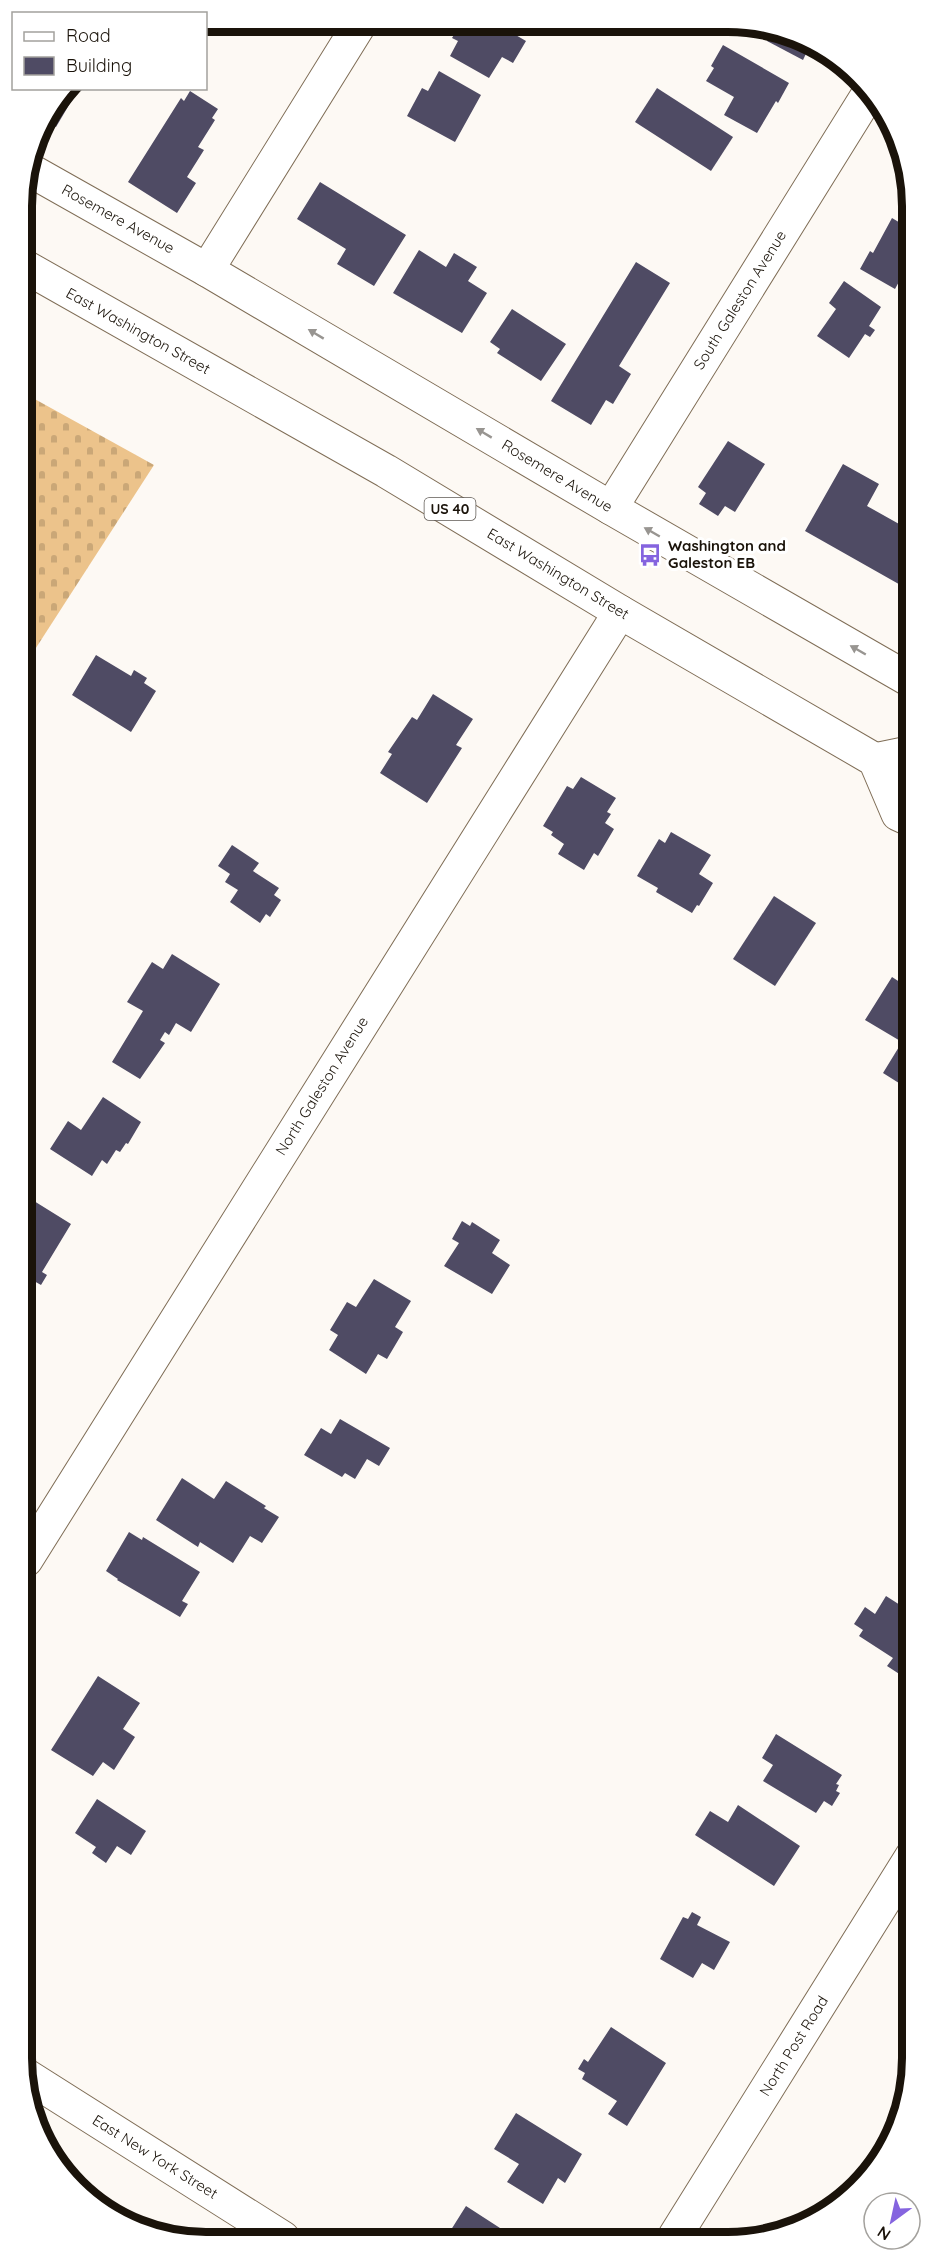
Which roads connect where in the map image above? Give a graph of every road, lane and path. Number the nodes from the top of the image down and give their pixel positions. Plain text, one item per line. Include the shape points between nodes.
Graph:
1 (355, 32) edge
2 (866, 98) edge
3 (35, 173) edge
4 (207, 270) junction
5 (32, 271) edge
6 (611, 508) junction
7 (620, 612) junction
8 (902, 676) edge
9 (902, 754) edge
10 (875, 759) junction
11 (902, 816) edge
12 (32, 1550) edge
13 (902, 1872) edge
14 (33, 2080) edge
15 (274, 2232) edge
16 (677, 2232) edge

1 - 4 street
2 - 6 street, South Galeston Avenue
3 - 4 street, Rosemere Avenue
6 -> 4 street, Rosemere Avenue
5 - 7 street, East Washington Street / US 40 via 386,471
8 -> 6 street, Rosemere Avenue
7 - 10 street, East Washington Street / US 40
7 - 12 street, North Galeston Avenue
9 - 10 street
10 - 11 street
13 - 16 street, North Post Road
14 - 15 street, East New York Street

